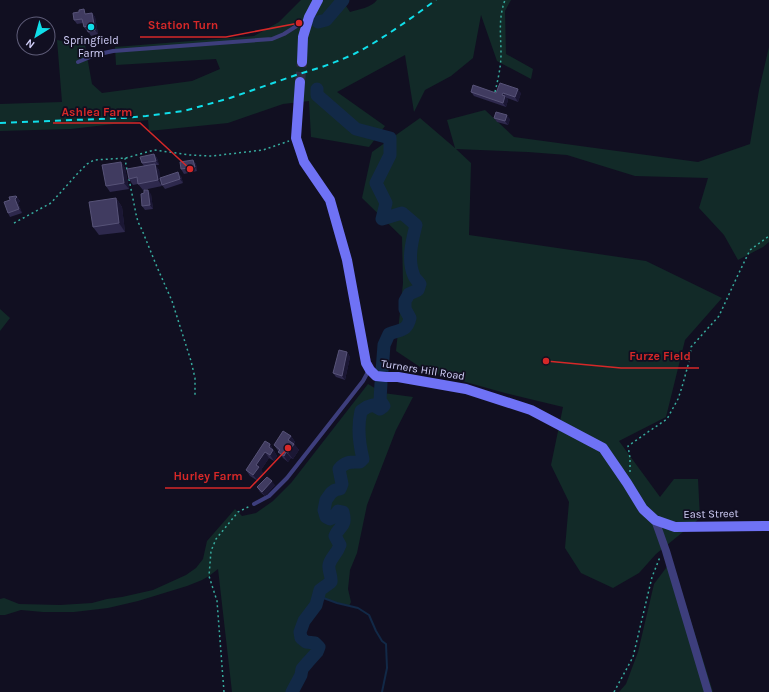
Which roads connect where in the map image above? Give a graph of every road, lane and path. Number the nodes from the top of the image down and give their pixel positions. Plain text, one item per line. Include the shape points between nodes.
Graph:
1 (318, 0) edge
2 (505, 0) edge
3 (309, 17) junction
4 (78, 62) dead end
5 (302, 62) tunnel mouth
6 (300, 82) tunnel mouth
7 (495, 92) edge
8 (296, 138) junction
9 (126, 158) junction
10 (14, 224) dead end
11 (769, 236) edge
12 (370, 370) junction
13 (195, 395) dead end
14 (627, 482) junction
15 (254, 504) joint
16 (655, 520) junction
17 (769, 526) edge
18 (666, 551) junction
19 (224, 692) edge
20 (614, 692) edge
21 (708, 692) edge

1 - 3 main road
2 - 7 path via 500,25 500,70
3 - 4 lane via 272,39 114,51
3 - 5 main road via 303,37
6 - 8 main road, Turners Hill Road
8 - 9 path via 263,150 226,155 190,155 154,150
8 - 12 main road, Turners Hill Road via 304,162 330,200 347,260 366,362
9 - 10 path via 94,160 87,164 51,203
9 - 13 path via 138,222 172,302 191,361
11 - 14 path via 750,250 719,316 691,347 682,387 667,419 628,446 630,480
12 - 14 main road, Turners Hill Road via 376,376 398,377 466,389 531,410 603,448
12 - 15 lane via 287,478 269,496
14 - 16 main road, Turners Hill Road via 643,509
15 - 19 path via 238,512 216,539 211,551 209,576 217,602
16 - 17 main road, East Street via 675,527
16 - 18 street
18 - 20 path via 662,552 652,577 633,657
18 - 21 street

